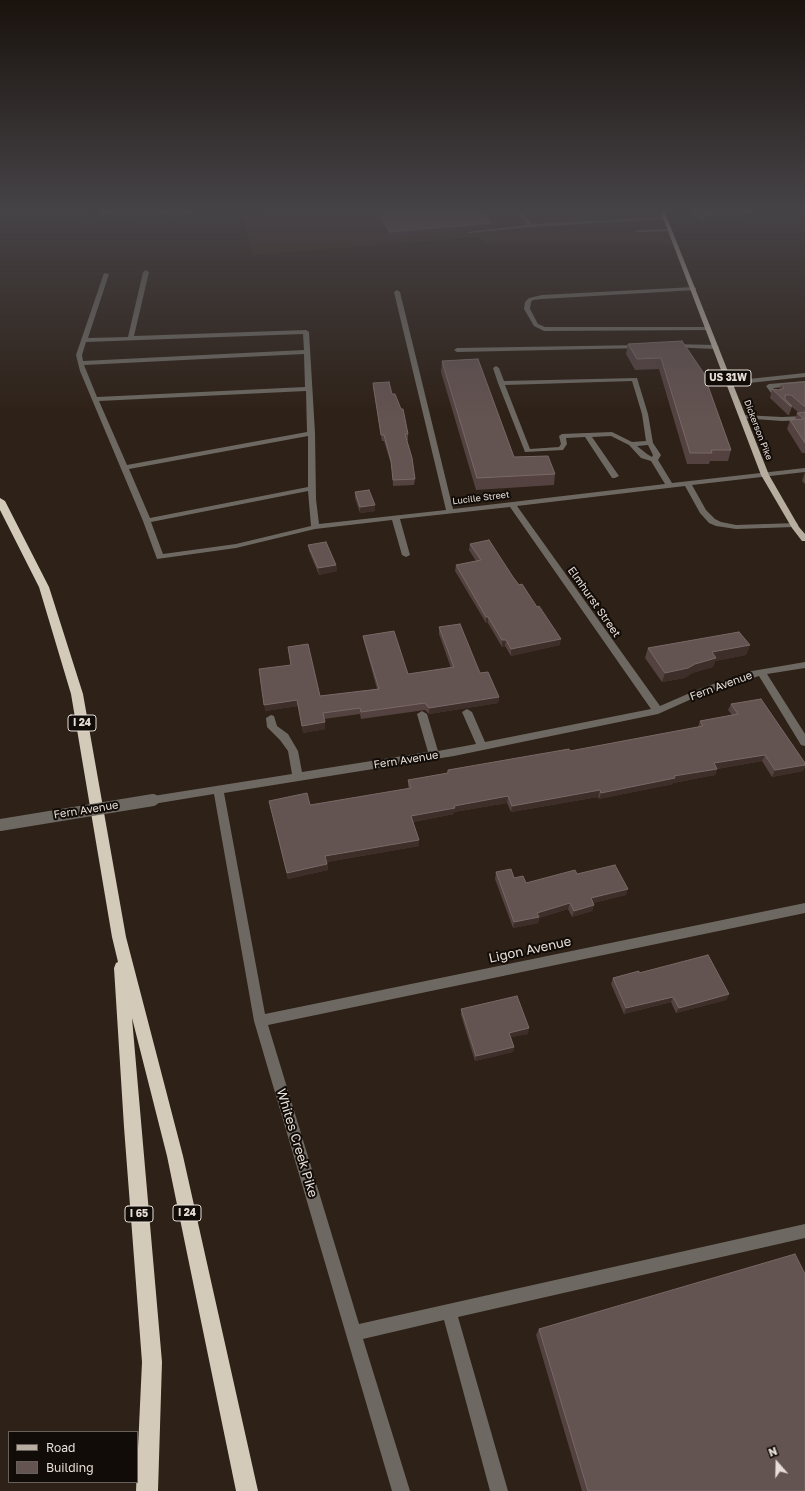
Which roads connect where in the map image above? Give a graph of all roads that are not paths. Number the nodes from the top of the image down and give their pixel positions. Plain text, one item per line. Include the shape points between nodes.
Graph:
1 (104, 280) edge
2 (144, 280) edge
3 (690, 280) edge
4 (694, 289) junction
5 (397, 292) dead end
6 (709, 329) junction
7 (130, 338) junction
8 (84, 340) junction
9 (649, 346) edge
10 (665, 346) edge
11 (716, 348) junction
12 (457, 350) dead end
13 (307, 352) junction
14 (80, 363) junction
15 (496, 368) dead end
16 (805, 375) edge
17 (805, 382) edge
18 (501, 383) junction
19 (730, 383) junction
20 (309, 389) junction
21 (776, 396) edge
22 (95, 399) junction
23 (792, 412) edge
24 (743, 418) junction
25 (801, 418) edge
26 (312, 433) junction
27 (587, 435) junction
28 (650, 443) junction
29 (631, 444) junction
30 (654, 460) junction
31 (125, 468) junction
32 (805, 470) edge
33 (765, 474) junction
34 (615, 476) dead end
35 (688, 484) junction
36 (670, 486) junction
37 (312, 488) junction
38 (0, 501) edge
39 (512, 504) junction
40 (450, 512) junction
41 (396, 519) junction
42 (147, 521) junction
43 (794, 525) junction
44 (315, 527) junction
45 (805, 539) edge
46 (406, 555) dead end
47 (805, 665) edge
48 (761, 672) junction
49 (658, 711) junction
50 (467, 712) edge
51 (422, 714) edge
52 (271, 718) dead end
53 (801, 731) edge
54 (805, 742) edge
55 (482, 746) junction
56 (434, 755) junction
57 (298, 776) junction
58 (218, 790) junction
59 (0, 825) edge
60 (805, 908) edge
61 (118, 937) junction
62 (260, 1021) junction
63 (805, 1231) edge
64 (449, 1311) junction
65 (354, 1333) junction
66 (147, 1491) edge
67 (247, 1491) edge
68 (401, 1491) edge
69 (499, 1491) edge

1 - 8 street
2 - 7 street
3 - 4 main road, Dickerson Pike / US 31W
4 - 6 main road, Dickerson Pike / US 31W
4 - 6 street via 542,296 531,299 527,309 536,325 544,329
5 - 40 street
6 - 11 main road, Dickerson Pike / US 31W
7 - 8 street
7 - 13 street via 306,332
8 - 14 street via 79,355
9 - 12 street
10 - 11 street
11 - 19 main road, Dickerson Pike / US 31W
13 - 14 street
13 - 20 street
14 - 22 street
15 - 18 street
16 - 19 street
17 - 21 street via 769,386
18 - 27 street via 527,451 561,449 564,444 562,436
18 - 28 street via 635,379
19 - 24 main road, Dickerson Pike / US 31W
20 - 22 street
20 - 26 street
22 - 31 street
23 - 25 street
24 - 25 street
24 - 33 main road, Dickerson Pike / US 31W
26 - 31 street
26 - 37 street
27 - 29 street via 612,434
27 - 34 street
28 - 29 street
28 - 30 street via 657,454
29 - 30 street via 644,456
30 - 36 street
31 - 42 street
32 - 33 street, Lucille Street
33 - 35 street, Lucille Street
33 - 43 main road, Dickerson Pike / US 31W
35 - 36 street, Lucille Street
35 - 43 street via 703,511 712,521 719,524
36 - 39 street, Lucille Street
37 - 42 street
37 - 44 street
38 - 61 highway, I 24 via 44,587 77,694
39 - 40 street, Lucille Street
39 - 49 street, Elmhurst Street
40 - 41 street, Lucille Street
41 - 44 street, Lucille Street
41 - 46 street
42 - 44 street, Lucille Street via 160,557 236,546
43 - 45 main road, Dickerson Pike / US 31W
47 - 48 street, Fern Avenue
48 - 49 street, Fern Avenue via 702,691
48 - 53 street
49 - 55 street, Fern Avenue
50 - 55 street
51 - 56 street
52 - 57 street via 272,727 284,737 293,751
53 - 54 street
55 - 56 street, Fern Avenue
56 - 57 street, Fern Avenue
57 - 58 street, Fern Avenue
58 - 59 street, Fern Avenue, bridge
58 - 62 street, Whites Creek Pike
60 - 62 street, Ligon Avenue
61 - 66 highway, I 65 via 152,1362
61 - 67 highway, I 24 via 175,1156
62 - 65 street, Whites Creek Pike
63 - 64 street
64 - 65 street
64 - 69 street
65 - 68 street, Whites Creek Pike

